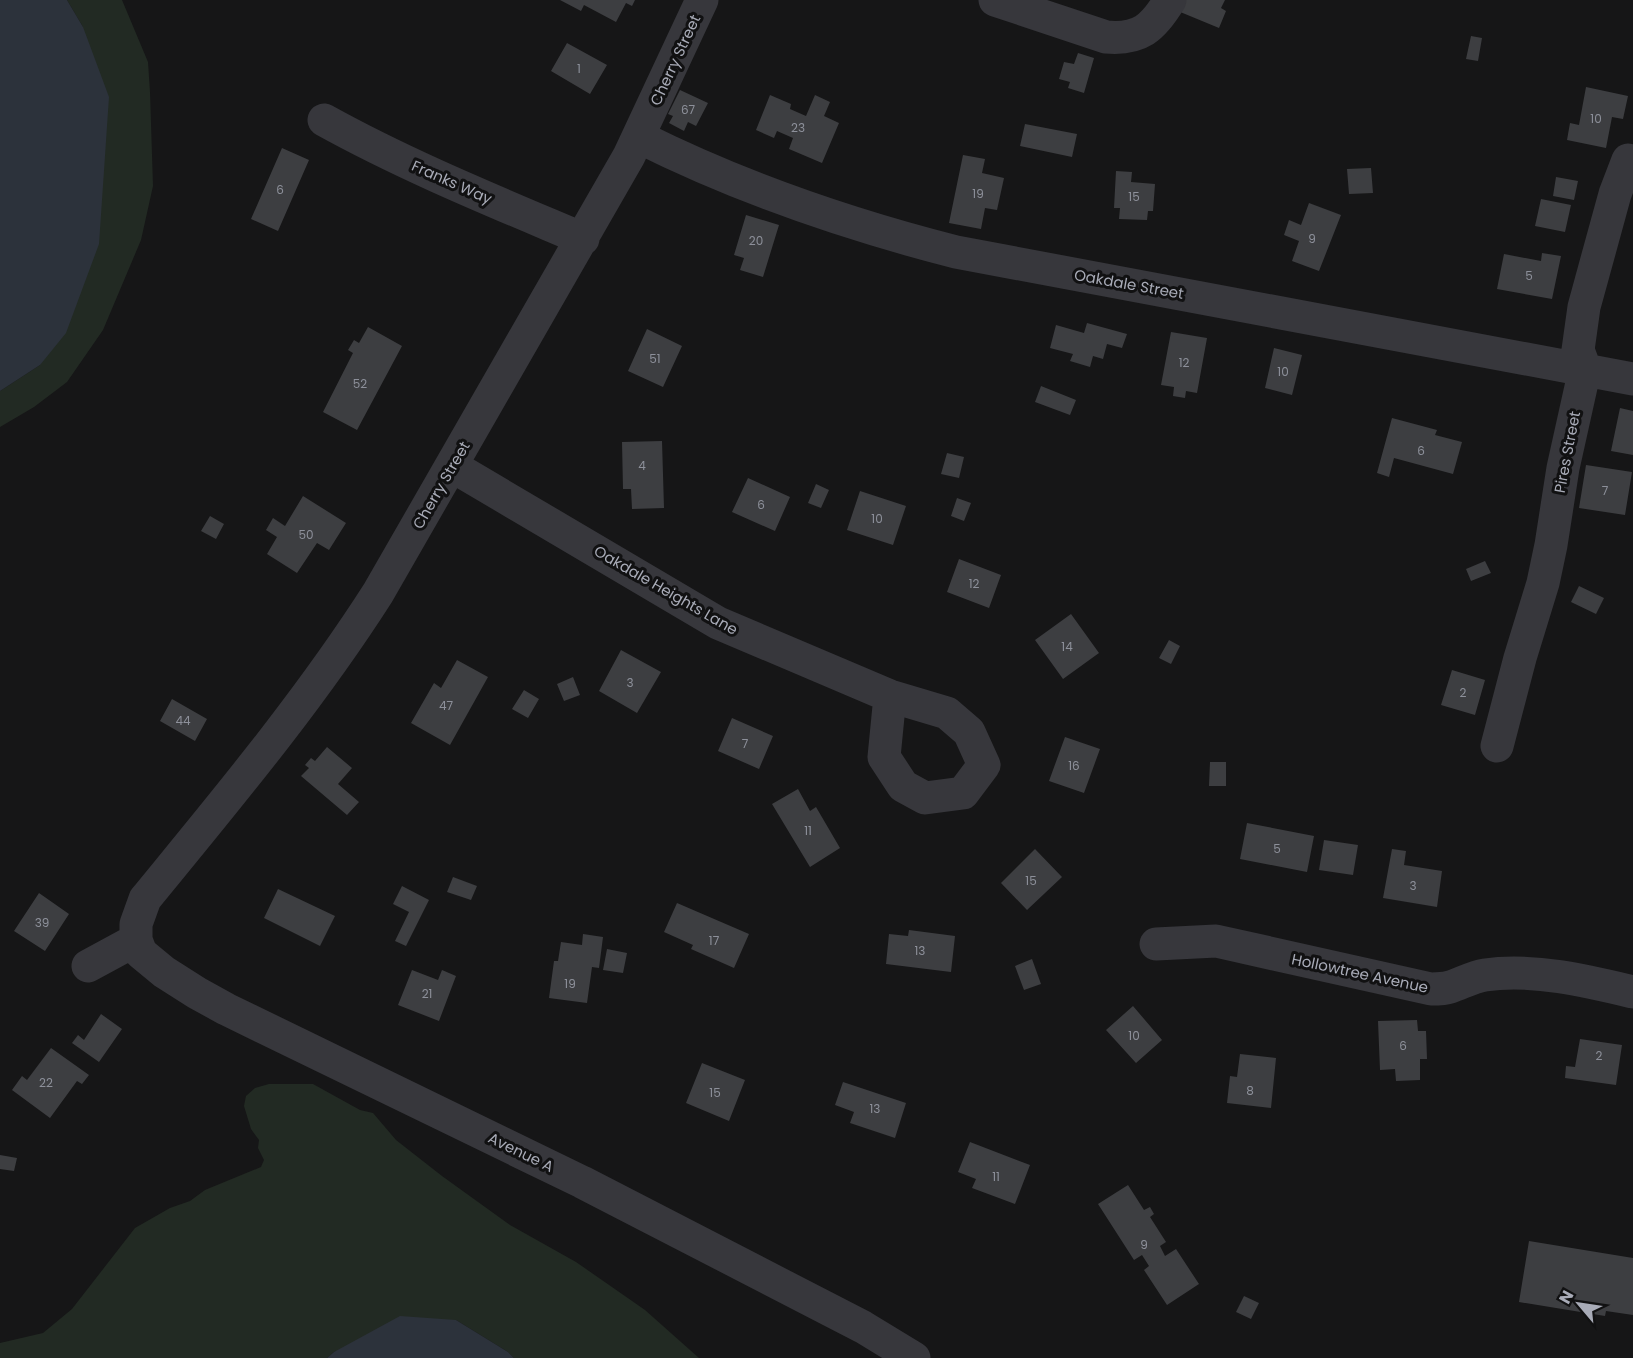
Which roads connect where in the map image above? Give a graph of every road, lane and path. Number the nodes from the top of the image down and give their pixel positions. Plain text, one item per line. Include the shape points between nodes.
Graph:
1 (702, 0) edge
2 (995, 0) edge
3 (1170, 0) edge
4 (324, 120) dead end
5 (639, 137) junction
6 (1628, 160) dead end
7 (583, 239) junction
8 (1585, 369) junction
9 (1633, 379) edge
10 (452, 466) junction
11 (890, 696) dead end
12 (1497, 746) dead end
13 (135, 940) junction
14 (1156, 944) dead end
15 (88, 966) dead end
16 (1633, 992) edge
17 (914, 1358) edge

1 - 5 street, Cherry Street
2 - 3 street via 1099,35 1120,38 1143,32
4 - 7 street, Franks Way via 419,168
5 - 7 street, Cherry Street
5 - 8 street, Oakdale Street via 710,170 843,219 956,252
6 - 8 street, Pires Street via 1584,307 1578,350
7 - 10 street, Cherry Street
8 - 9 street, Oakdale Street
8 - 12 street, Pires Street via 1543,584
10 - 11 street, Oakdale Heights Lane via 718,623
10 - 13 street, Cherry Street via 378,593 333,660 145,899
13 - 15 street
13 - 17 street, Avenue A via 141,953 164,972 226,1009 582,1182 863,1327
14 - 16 street, Hollowtree Avenue via 1216,941 1431,989 1484,975 1506,974 1551,976

